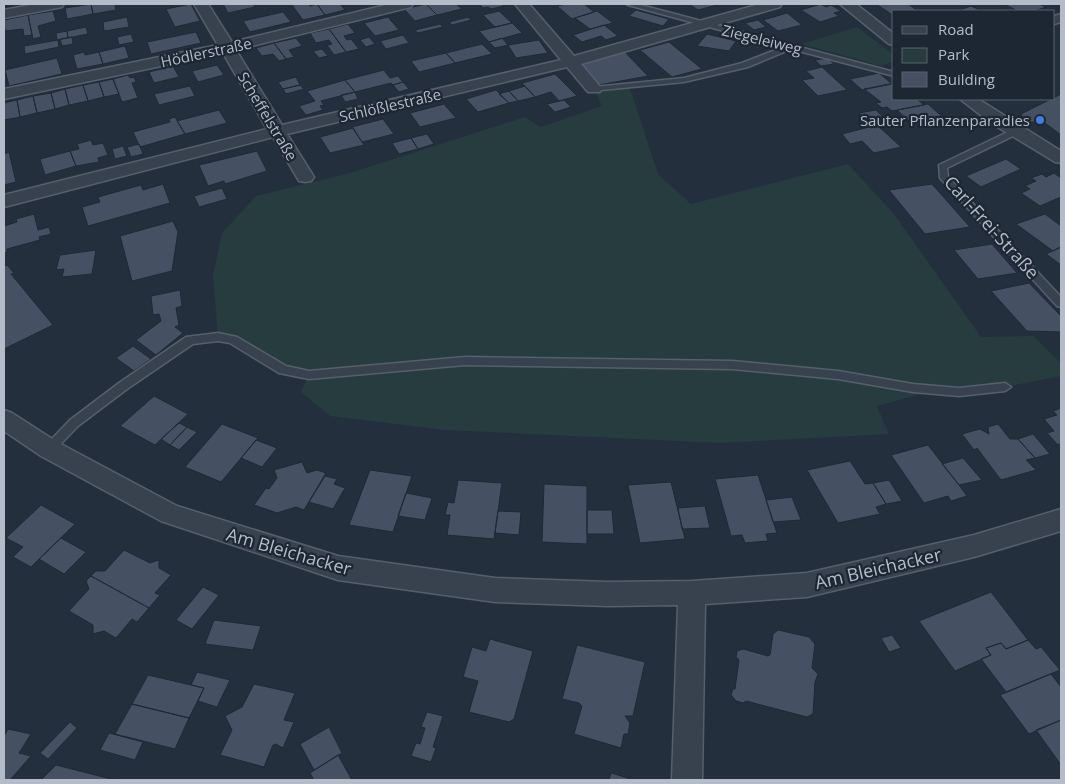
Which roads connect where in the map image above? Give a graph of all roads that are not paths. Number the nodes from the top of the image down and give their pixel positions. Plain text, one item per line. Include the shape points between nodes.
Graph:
1 (57, 4) edge
2 (201, 4) edge
3 (406, 4) edge
4 (522, 4) edge
5 (630, 4) edge
6 (775, 4) edge
7 (847, 4) edge
8 (4, 14) edge
9 (704, 25) junction
10 (892, 39) edge
11 (791, 46) junction
12 (227, 48) junction
13 (570, 62) junction
14 (892, 73) edge
15 (594, 89) joint
16 (4, 94) edge
17 (970, 100) edge
18 (278, 131) junction
19 (1016, 131) junction
20 (1061, 158) edge
21 (305, 177) dead end
22 (4, 201) edge
23 (1061, 303) edge
24 (1006, 387) dead end
25 (4, 419) edge
26 (49, 449) junction
27 (1061, 520) edge
28 (692, 593) junction
29 (687, 780) edge

1 - 8 street
2 - 12 street, Scheffelstraße
3 - 12 street, Hödlerstraße
4 - 13 street
5 - 9 lane, Ziegeleiweg
6 - 9 street, Schlößlestraße
7 - 10 street
9 - 11 lane, Ziegeleiweg
9 - 13 street, Schlößlestraße
11 - 14 lane, Ziegeleiweg
11 - 15 lane via 745,65 684,80
12 - 16 street, Hödlerstraße
12 - 18 street, Scheffelstraße
13 - 15 street
13 - 18 street, Schlößlestraße
17 - 19 street
18 - 21 street, Scheffelstraße
18 - 22 street, Schlößlestraße
19 - 20 street
19 - 23 lane, Carl-Frei-Straße via 942,167 944,178
24 - 26 lane via 959,392 838,375 732,365 465,361 309,375 283,370 232,340 218,337 190,340 74,423
25 - 26 street, Am Bleichacker
26 - 28 street, Am Bleichacker via 170,514 338,568 495,590
27 - 28 street, Am Bleichacker via 974,546 807,585
28 - 29 street

